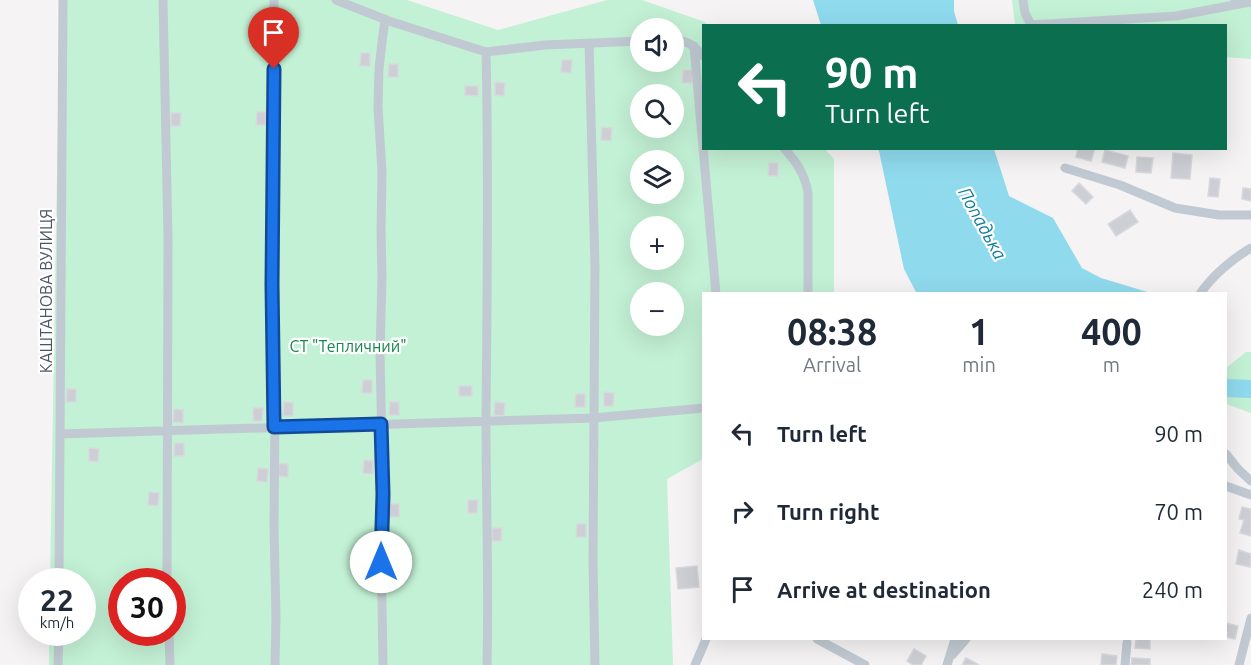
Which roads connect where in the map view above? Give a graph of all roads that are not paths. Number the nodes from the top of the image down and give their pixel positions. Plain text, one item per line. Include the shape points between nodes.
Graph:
1 (63, 0) edge
2 (163, 0) edge
3 (274, 0) edge
4 (336, 0) edge
5 (1023, 0) edge
6 (1236, 2) edge
7 (1251, 2) edge
8 (385, 19) junction
9 (1031, 24) edge
10 (1047, 24) edge
11 (630, 41) edge
12 (684, 41) edge
13 (589, 43) junction
14 (693, 46) junction
15 (486, 52) junction
16 (702, 55) edge
17 (702, 143) edge
18 (703, 150) edge
19 (786, 150) edge
20 (1065, 168) dead end
21 (1251, 215) edge
22 (1251, 248) edge
23 (716, 292) edge
24 (808, 292) edge
25 (1201, 292) edge
26 (702, 408) edge
27 (593, 418) junction
28 (486, 421) junction
29 (381, 424) junction
30 (274, 427) junction
31 (168, 430) junction
32 (60, 434) junction
33 (1227, 455) edge
34 (1251, 481) edge
35 (1227, 486) edge
36 (1251, 495) edge
37 (59, 568) edge
38 (167, 568) edge
39 (1251, 618) edge
40 (706, 640) edge
41 (819, 640) edge
42 (956, 640) edge
43 (965, 640) edge
44 (1126, 643) dead end
45 (58, 646) edge
46 (169, 646) edge
47 (949, 661) edge
48 (58, 665) edge
49 (170, 665) edge
50 (275, 665) edge
51 (383, 665) edge
52 (487, 665) edge
53 (595, 665) edge
54 (695, 665) edge
55 (865, 665) edge
56 (1125, 665) edge
57 (1239, 665) edge

1 - 32 street, КАШТАНОВА ВУЛИЦЯ
2 - 31 street
3 - 30 street
4 - 8 street
5 - 9 street
6 - 7 street
6 - 10 street via 1176,16
8 - 15 street
8 - 29 street via 378,107
11 - 13 street
12 - 14 street
13 - 15 street
13 - 27 street via 595,266
14 - 16 street
14 - 17 street
15 - 28 street
18 - 23 street
19 - 24 street via 805,178 808,192
20 - 21 street via 1175,208
22 - 25 street via 1224,267
26 - 27 street
27 - 28 street
27 - 53 street
28 - 29 street
28 - 52 street
29 - 30 street
29 - 51 street
30 - 31 street
30 - 50 street
31 - 32 street
31 - 38 street
32 - 37 street, КАШТАНОВА ВУЛИЦЯ
33 - 34 street
35 - 36 street
39 - 57 street
40 - 54 street
41 - 55 street
42 - 47 street
43 - 47 street
44 - 56 street
45 - 48 street
46 - 49 street

